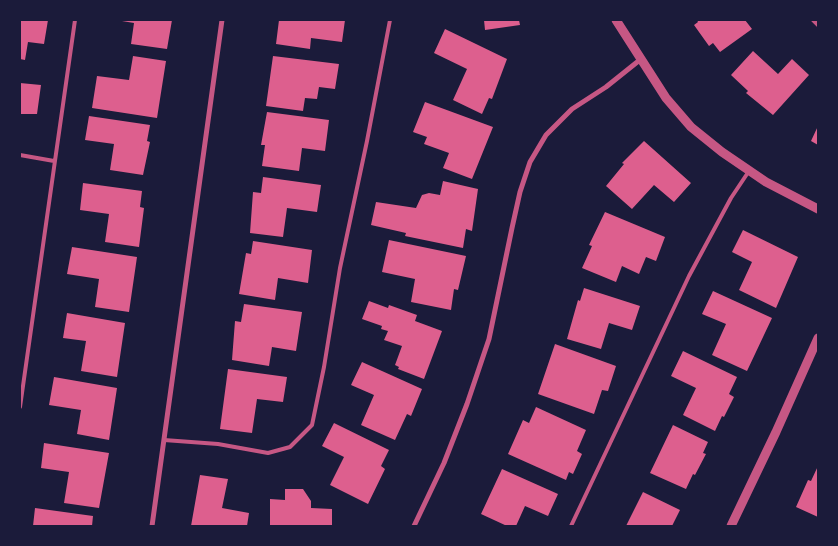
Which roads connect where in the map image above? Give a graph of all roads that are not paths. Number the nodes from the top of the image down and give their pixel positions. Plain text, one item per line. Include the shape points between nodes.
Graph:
1 (75, 20) edge
2 (222, 20) edge
3 (390, 20) edge
4 (616, 20) edge
5 (813, 20) edge
6 (818, 25) edge
7 (641, 59) junction
8 (20, 155) edge
9 (54, 161) junction
10 (749, 170) junction
11 (818, 210) edge
12 (818, 338) edge
13 (20, 408) edge
14 (164, 440) junction
15 (152, 526) edge
16 (414, 526) edge
17 (571, 526) edge
18 (731, 526) edge

1 - 9 lane
2 - 14 street
3 - 14 lane via 312,425 290,447 268,453 218,444
4 - 7 street
5 - 6 lane
7 - 10 street via 666,98 691,127
7 - 16 street via 572,109 546,135 530,162 520,192 489,339 444,464
8 - 9 lane
9 - 13 lane
10 - 11 street
10 - 17 lane via 730,198 689,276
12 - 18 street
14 - 15 street

